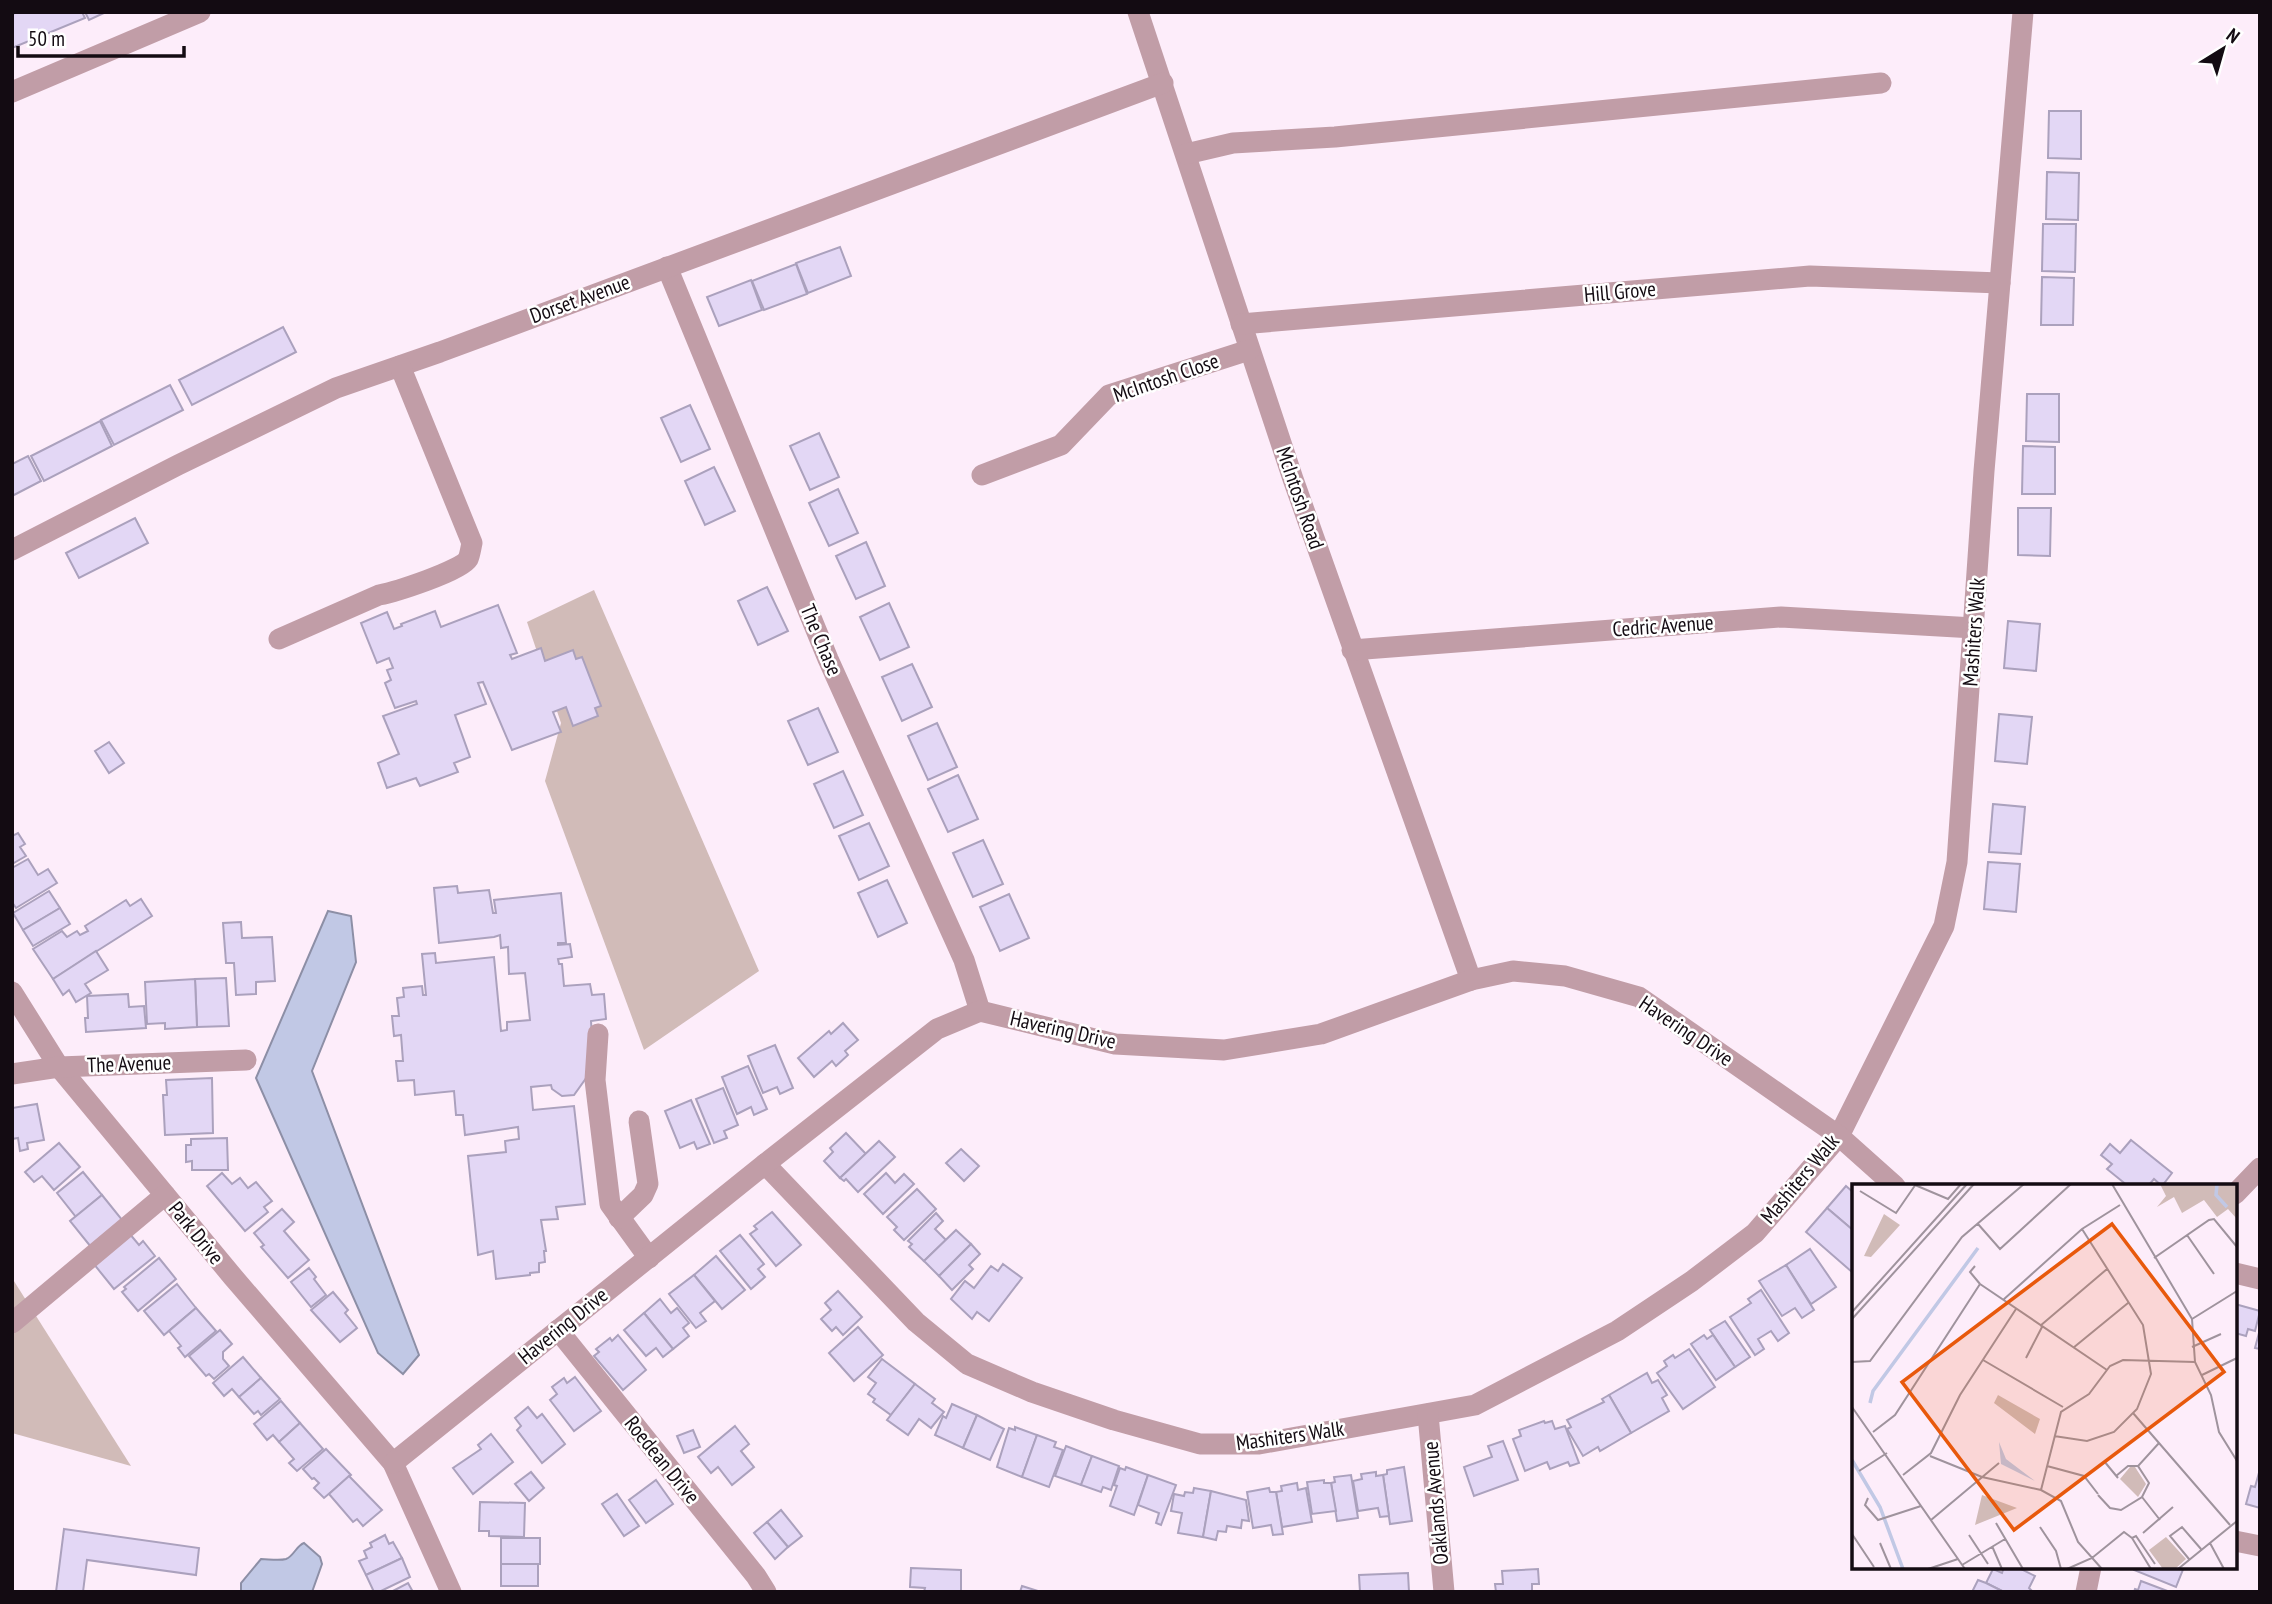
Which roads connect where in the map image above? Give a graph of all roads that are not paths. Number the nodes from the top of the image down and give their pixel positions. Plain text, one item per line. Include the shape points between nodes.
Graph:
1 (200, 12) edge
2 (1138, 12) edge
3 (2024, 12) edge
4 (1163, 83) junction
5 (1881, 83) dead end
6 (12, 92) edge
7 (1186, 154) junction
8 (667, 267) junction
9 (2000, 284) junction
10 (1241, 324) junction
11 (1249, 350) junction
12 (400, 366) junction
13 (982, 475) dead end
14 (12, 550) edge
15 (1974, 628) junction
16 (279, 639) dead end
17 (1352, 650) junction
18 (1471, 980) junction
19 (12, 992) edge
20 (980, 1011) junction
21 (598, 1034) dead end
22 (246, 1060) dead end
23 (59, 1067) junction
24 (12, 1074) edge
25 (639, 1121) dead end
26 (1839, 1136) junction
27 (765, 1164) junction
28 (2260, 1168) edge
29 (1893, 1184) edge
30 (2237, 1192) edge
31 (165, 1195) junction
32 (619, 1218) junction
33 (649, 1258) junction
34 (2237, 1273) edge
35 (2260, 1279) edge
36 (12, 1323) edge
37 (558, 1329) junction
38 (1428, 1414) junction
39 (393, 1463) junction
40 (2237, 1541) edge
41 (2260, 1546) edge
42 (2091, 1569) edge
43 (452, 1592) edge
44 (766, 1592) edge
45 (1444, 1592) edge
46 (2087, 1592) edge

1 - 6 street
2 - 4 street, McIntosh Road
3 - 9 street, Mashiters Walk
4 - 7 street, McIntosh Road
4 - 8 street, Dorset Avenue
5 - 7 street via 1259,141
7 - 10 street, McIntosh Road
8 - 12 street, Dorset Avenue
8 - 20 street, The Chase via 828,659 964,960
9 - 10 street, Hill Grove via 1810,276
9 - 15 street, Mashiters Walk
10 - 11 street, McIntosh Road
11 - 13 street, McIntosh Close via 1109,395 1061,445
11 - 17 street, McIntosh Road
12 - 14 street, Dorset Avenue via 336,388
12 - 16 street via 472,543 468,559 459,567 379,595
15 - 17 street, Cedric Avenue via 1781,617
15 - 26 street, Mashiters Walk via 1957,862 1944,926
17 - 18 street, McIntosh Road
18 - 20 street, Havering Drive via 1321,1034 1224,1050 1115,1044
18 - 26 street, Havering Drive via 1513,971 1565,976 1639,997
19 - 23 street, Park Drive
20 - 27 street, Havering Drive via 937,1029
21 - 32 street via 595,1080 610,1204
22 - 23 street, The Avenue
23 - 24 street, The Avenue
23 - 31 street, Park Drive
25 - 32 street via 648,1184
26 - 29 street, Havering Drive
26 - 38 street, Mashiters Walk via 1755,1233 1692,1281 1617,1331 1531,1377 1475,1405
27 - 33 street, Havering Drive
27 - 38 street, Mashiters Walk via 916,1322 967,1364 1032,1392 1200,1444 1259,1444
28 - 30 street
31 - 36 street
31 - 39 street, Park Drive
32 - 33 street
33 - 37 street, Havering Drive
34 - 35 street
37 - 39 street, Havering Drive
37 - 44 street, Roedean Drive
38 - 45 street, Oaklands Avenue
39 - 43 street, Park Drive
40 - 41 street
42 - 46 street

